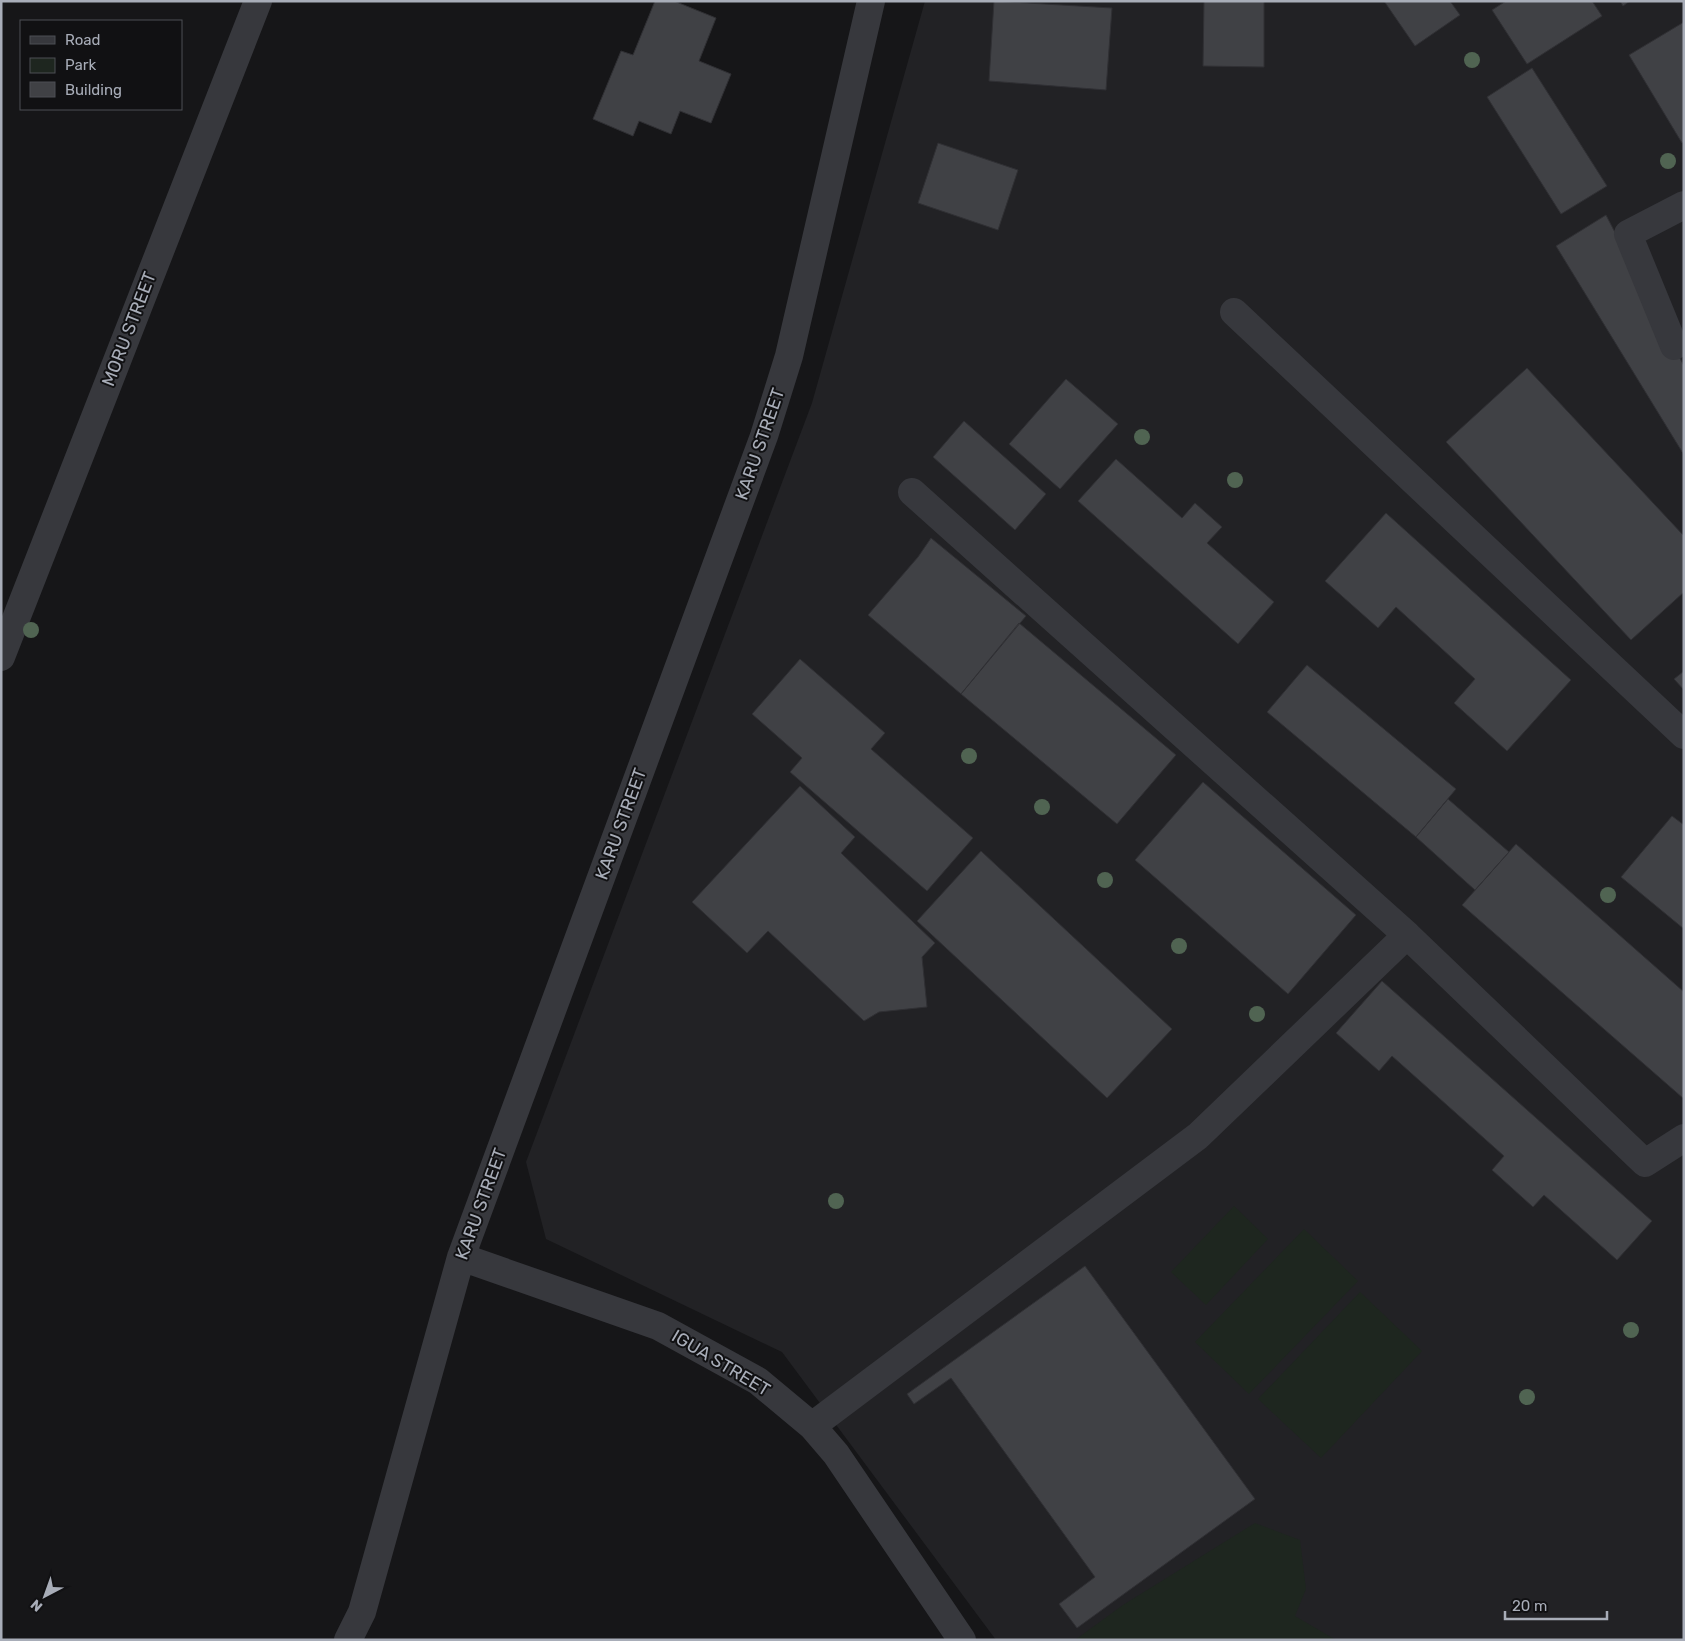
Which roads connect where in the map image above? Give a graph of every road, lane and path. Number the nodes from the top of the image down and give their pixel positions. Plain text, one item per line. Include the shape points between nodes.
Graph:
1 (258, 1) edge
2 (871, 1) edge
3 (1684, 205) edge
4 (1234, 312) dead end
5 (1674, 346) dead end
6 (912, 492) dead end
7 (1, 657) edge
8 (1684, 736) edge
9 (1407, 935) junction
10 (1684, 1138) edge
11 (461, 1257) junction
12 (812, 1426) junction
13 (348, 1640) edge
14 (962, 1640) edge

1 - 7 street, MORU STREET
2 - 11 street, KARU STREET via 789,356 764,436
3 - 5 street via 1628,234
4 - 8 street
6 - 9 street
9 - 10 street via 1645,1163
9 - 12 street via 1198,1136
11 - 12 street, IGUA STREET via 658,1326 758,1381
11 - 13 street, KARU STREET via 362,1612
12 - 14 street, IGUA STREET via 836,1454

